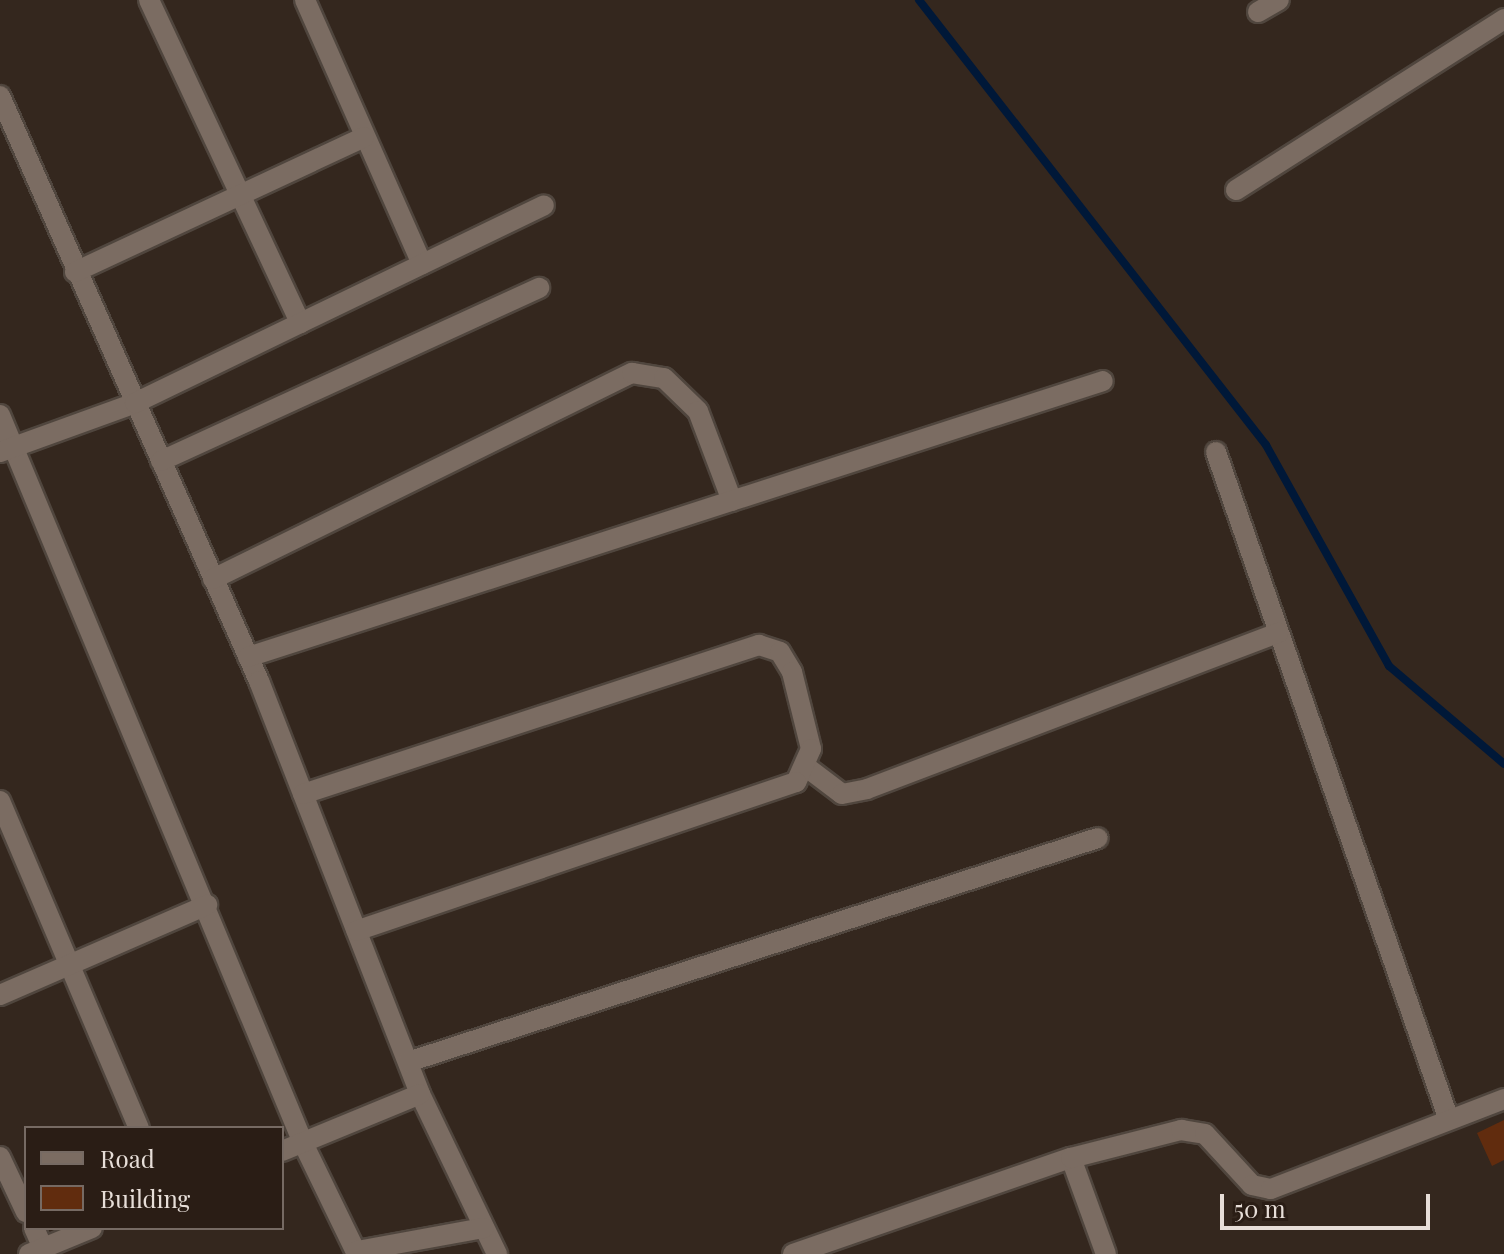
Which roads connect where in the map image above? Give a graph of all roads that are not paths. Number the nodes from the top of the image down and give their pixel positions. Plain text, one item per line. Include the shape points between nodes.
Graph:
1 (149, 0) edge
2 (305, 0) edge
3 (1279, 0) edge
4 (1258, 12) dead end
5 (1504, 19) edge
6 (0, 96) edge
7 (364, 137) junction
8 (238, 190) junction
9 (1236, 190) dead end
10 (544, 205) dead end
11 (422, 264) junction
12 (75, 272) junction
13 (539, 288) dead end
14 (300, 323) junction
15 (1103, 381) dead end
16 (135, 403) junction
17 (0, 415) edge
18 (7, 450) edge
19 (1216, 452) dead end
20 (161, 461) junction
21 (732, 501) junction
22 (213, 579) junction
23 (1278, 633) junction
24 (248, 657) junction
25 (809, 769) junction
26 (303, 794) junction
27 (0, 801) edge
28 (1098, 838) dead end
29 (207, 905) junction
30 (357, 931) junction
31 (69, 963) junction
32 (0, 995) edge
33 (408, 1062) junction
34 (420, 1094) junction
35 (1504, 1099) edge
36 (1449, 1120) junction
37 (138, 1126) edge
38 (303, 1143) junction
39 (284, 1150) edge
40 (0, 1157) edge
41 (1071, 1158) junction
42 (24, 1208) edge
43 (484, 1228) junction
44 (34, 1230) edge
45 (87, 1230) edge
46 (36, 1251) edge
47 (357, 1252) edge
48 (497, 1254) edge
49 (793, 1254) edge
50 (1106, 1254) edge

1 - 8 street
2 - 7 street
3 - 4 street
5 - 9 street
6 - 12 street
7 - 8 street
7 - 11 street
8 - 12 street
8 - 14 street
10 - 11 street
11 - 14 street
12 - 16 street
13 - 20 street
14 - 16 street
15 - 21 street
16 - 18 street
16 - 20 street
17 - 18 street
18 - 29 street
19 - 23 street
20 - 22 street
21 - 22 street via 698,411 664,378 632,373
21 - 24 street
22 - 24 street
23 - 25 street via 867,789 842,794
23 - 36 street
24 - 26 street
25 - 26 street via 811,749 792,672 780,652 759,645
25 - 30 street via 796,782
26 - 30 street
27 - 31 street
28 - 33 street
29 - 31 street
29 - 38 street
30 - 33 street
31 - 32 street
31 - 37 street
33 - 34 street
34 - 38 street
34 - 43 street
35 - 36 street
36 - 41 street via 1271,1189 1252,1185 1205,1134 1181,1130
38 - 39 street
38 - 47 street
40 - 42 street
41 - 49 street
41 - 50 street
43 - 47 street
43 - 48 street
44 - 46 street
45 - 46 street

